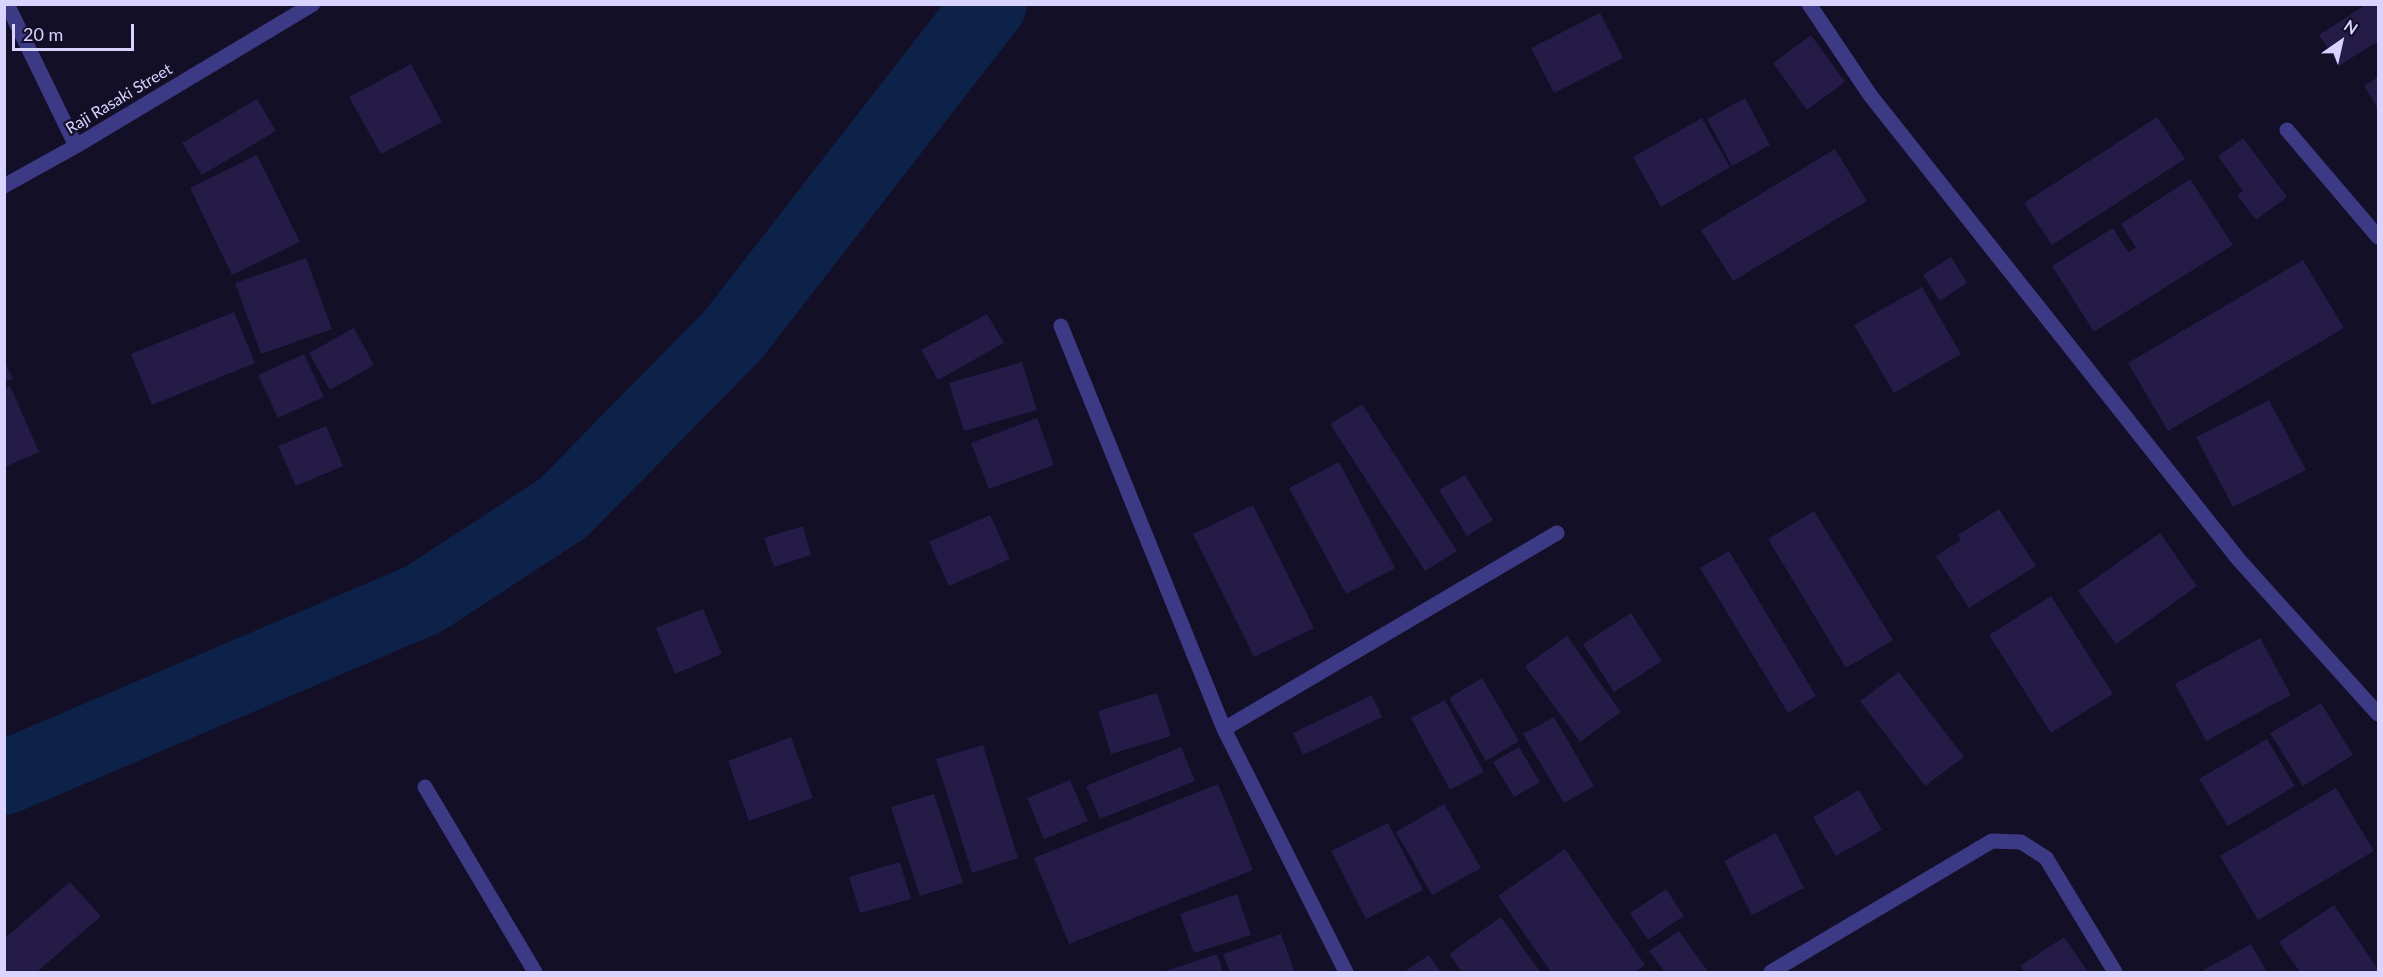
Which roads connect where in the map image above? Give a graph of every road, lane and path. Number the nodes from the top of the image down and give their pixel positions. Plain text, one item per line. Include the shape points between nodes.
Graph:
1 (7, 4) edge
2 (312, 4) edge
3 (1809, 4) edge
4 (2287, 130) dead end
5 (76, 147) junction
6 (4, 186) edge
7 (2379, 237) edge
8 (1061, 326) dead end
9 (1557, 533) dead end
10 (2379, 714) edge
11 (1224, 729) junction
12 (425, 787) dead end
13 (535, 972) edge
14 (1346, 972) edge
15 (1771, 972) edge
16 (2115, 972) edge

1 - 5 street
2 - 5 street, Raji Rasaki Street
3 - 10 street via 1870,95 2239,560
4 - 7 street
5 - 6 street, Raji Rasaki Street
8 - 11 street
9 - 11 street
11 - 14 street
12 - 13 street
15 - 16 street via 1992,841 2022,842 2046,858

